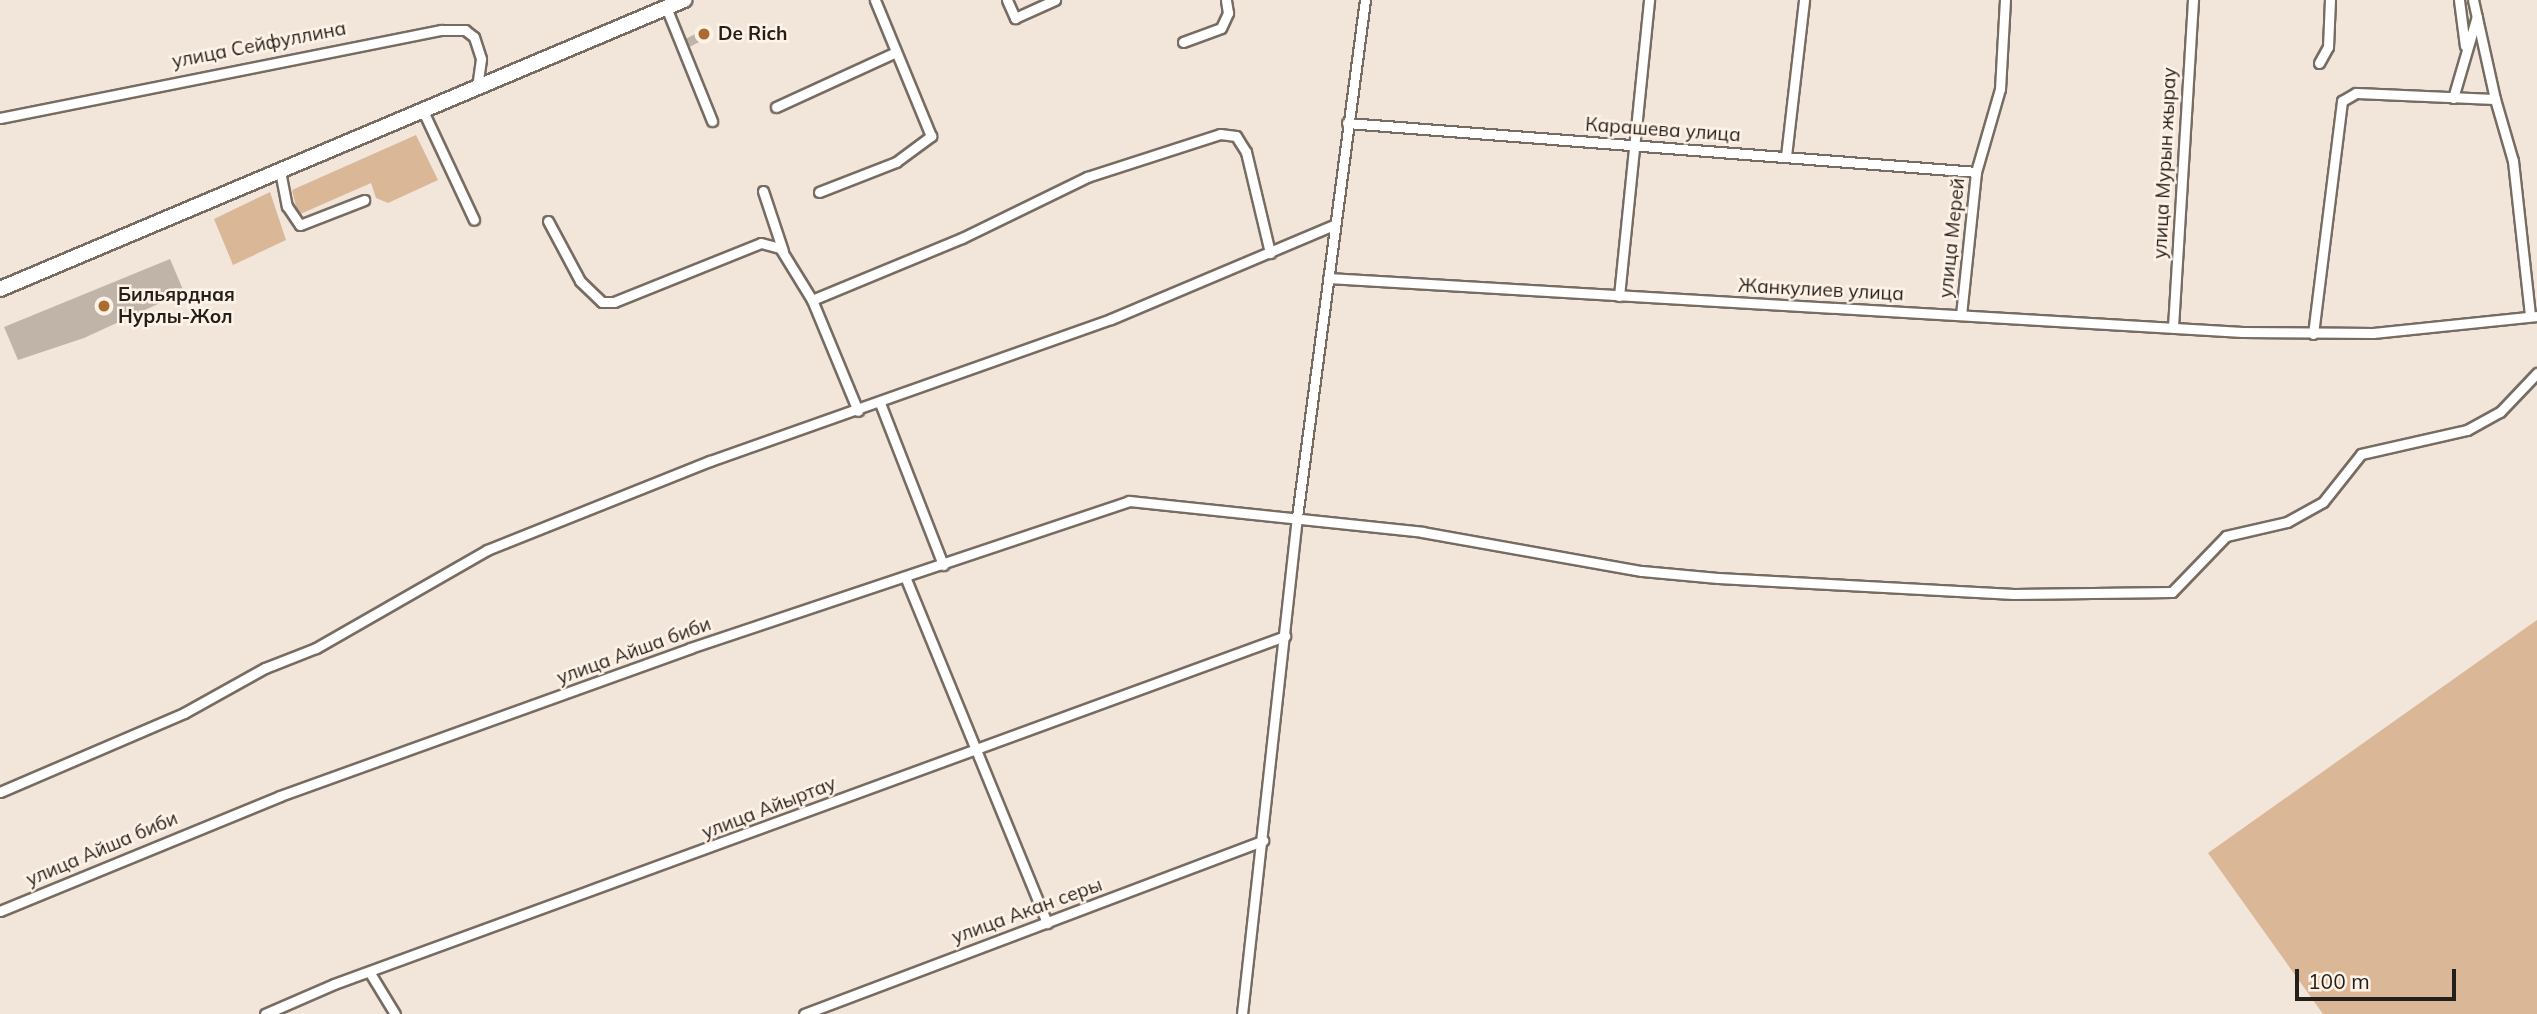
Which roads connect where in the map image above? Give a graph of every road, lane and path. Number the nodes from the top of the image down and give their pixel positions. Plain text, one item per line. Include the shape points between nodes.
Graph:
1 (684, 0) edge
2 (875, 0) edge
3 (1007, 0) edge
4 (1055, 0) edge
5 (1226, 0) edge
6 (1365, 0) edge
7 (1649, 0) edge
8 (1804, 0) edge
9 (2005, 0) edge
10 (2193, 0) edge
11 (2330, 0) edge
12 (2459, 0) edge
13 (2473, 0) edge
14 (666, 7) junction
15 (2477, 16) junction
16 (1183, 42) dead end
17 (2465, 46) junction
18 (896, 52) junction
19 (2319, 63) dead end
20 (477, 88) junction
21 (2454, 97) junction
22 (2495, 99) junction
23 (776, 107) dead end
24 (423, 111) junction
25 (0, 118) edge
26 (712, 121) dead end
27 (1347, 123) junction
28 (1635, 146) junction
29 (1786, 156) junction
30 (280, 171) junction
31 (1976, 172) junction
32 (763, 191) dead end
33 (819, 192) dead end
34 (364, 200) dead end
35 (474, 220) dead end
36 (548, 222) dead end
37 (1334, 225) junction
38 (784, 253) junction
39 (1270, 253) junction
40 (1328, 278) junction
41 (0, 289) edge
42 (1619, 296) junction
43 (812, 300) junction
44 (1961, 315) junction
45 (2533, 316) edge
46 (2173, 327) junction
47 (2313, 334) junction
48 (2537, 373) edge
49 (880, 403) junction
50 (859, 411) junction
51 (1297, 517) junction
52 (943, 565) junction
53 (906, 579) junction
54 (1285, 636) junction
55 (975, 749) junction
56 (0, 792) edge
57 (1263, 841) junction
58 (0, 911) edge
59 (1047, 923) junction
60 (370, 973) junction
61 (265, 1014) edge
62 (396, 1014) edge
63 (804, 1014) edge
64 (1242, 1014) edge

1 - 14 main road
2 - 18 street
3 - 4 street via 1015,18
5 - 16 street via 1228,13 1221,28
6 - 27 street
7 - 28 street
8 - 29 street
9 - 31 street, улица Мерей via 2000,89
10 - 46 street, улица Мурын жырау
11 - 19 street via 2328,47
12 - 17 street
13 - 15 street
14 - 20 main road
14 - 26 street
15 - 17 street
15 - 22 street
17 - 21 street
18 - 23 street
18 - 33 street via 931,136 897,162
20 - 24 main road
20 - 25 street, улица Сейфуллина via 481,59 474,37 465,30 441,30
21 - 22 street
21 - 47 street via 2356,93 2342,101
22 - 45 street via 2513,161
24 - 30 main road
24 - 35 street
27 - 28 street, Карашева улица
27 - 37 street
28 - 29 street, Карашева улица
28 - 42 street
29 - 31 street, Карашева улица
30 - 34 street via 287,206 300,225
30 - 41 main road
31 - 44 street, улица Мерей
32 - 38 street
36 - 38 street via 580,281 602,302 614,302 761,243
37 - 39 street
37 - 40 street
38 - 43 street
39 - 43 street via 1246,152 1236,136 1220,134 1087,177 962,238
39 - 49 street via 1111,319
40 - 42 street, Жанкулиев улица
40 - 51 street
42 - 44 street, Жанкулиев улица
43 - 50 street
44 - 46 street, Жанкулиев улица
45 - 47 street, Жанкулиев улица via 2374,334
46 - 47 street, Жанкулиев улица
48 - 51 street, улица Айша биби via 2500,412 2467,430 2361,454 2323,502 2287,522 2226,536 2172,592 2014,594 1717,578
49 - 50 street
49 - 52 street
50 - 56 street via 710,461 487,550 316,648 265,668 184,713
51 - 52 street, улица Айша биби via 1129,501
51 - 54 street
52 - 53 street, улица Айша биби
53 - 55 street
53 - 58 street, улица Айша биби via 811,606 280,796
54 - 55 street, улица Айыртау
54 - 57 street
55 - 59 street
55 - 60 street, улица Айыртау
57 - 59 street, улица Акан серы
57 - 64 street
59 - 63 street, улица Акан серы
60 - 61 street, улица Айыртау
60 - 62 street

